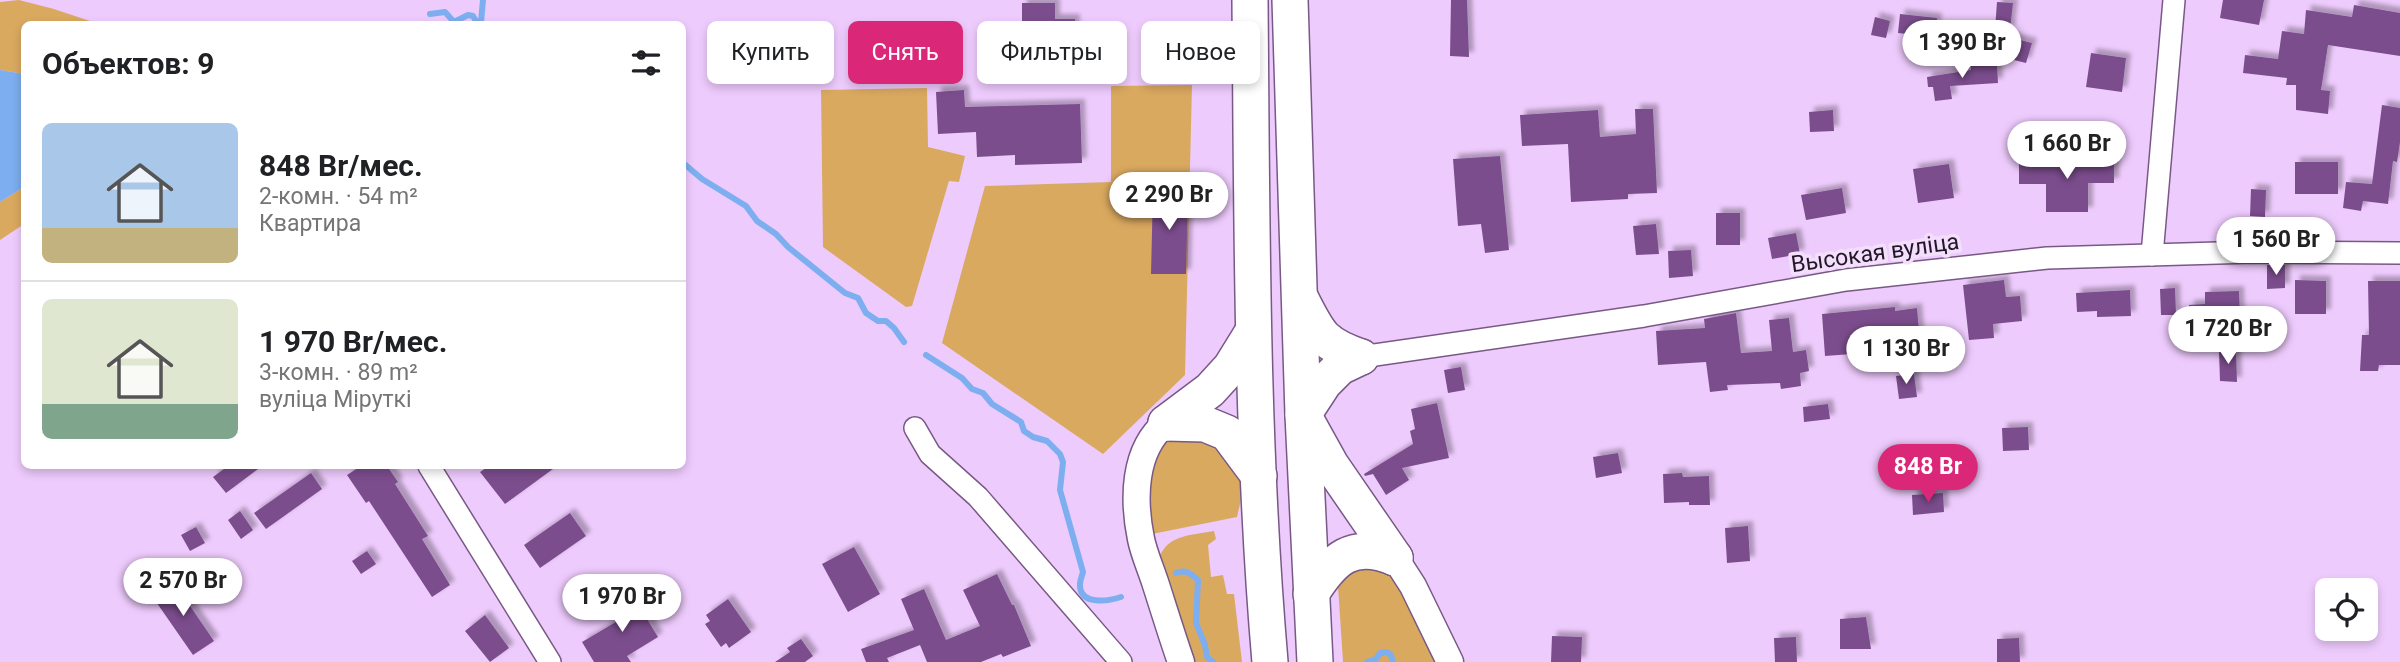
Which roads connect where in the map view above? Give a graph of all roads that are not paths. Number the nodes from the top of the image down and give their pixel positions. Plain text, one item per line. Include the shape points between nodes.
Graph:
1 (1251, 0) edge
2 (1290, 0) edge
3 (2174, 0) edge
4 (2400, 253) edge
5 (2152, 255) junction
6 (1299, 296) junction
7 (1252, 333) junction
8 (1361, 357) junction
9 (1303, 415) junction
10 (1166, 423) junction
11 (915, 428) dead end
12 (431, 469) edge
13 (1259, 476) junction
14 (1395, 558) junction
15 (1311, 594) junction
16 (550, 662) edge
17 (1121, 662) edge
18 (1181, 662) edge
19 (1270, 662) edge
20 (1315, 662) edge
21 (1450, 662) edge

1 - 7 highway
2 - 6 highway
3 - 5 street
4 - 5 street, Высокая вуліца
5 - 8 street, Высокая вуліца via 2047,258 1846,280 1644,316
6 - 8 highway via 1323,338 1339,350
6 - 9 highway
7 - 10 highway via 1231,368 1210,390
7 - 13 highway
8 - 9 highway via 1340,367
9 - 14 highway via 1331,465
9 - 15 highway
10 - 13 highway via 1205,425 1227,433
10 - 18 street via 1156,431 1142,459 1137,514 1141,541
11 - 17 street via 930,454 978,497
12 - 16 street
13 - 19 highway
14 - 15 highway via 1363,550 1342,558 1327,569
14 - 21 street
15 - 20 highway

